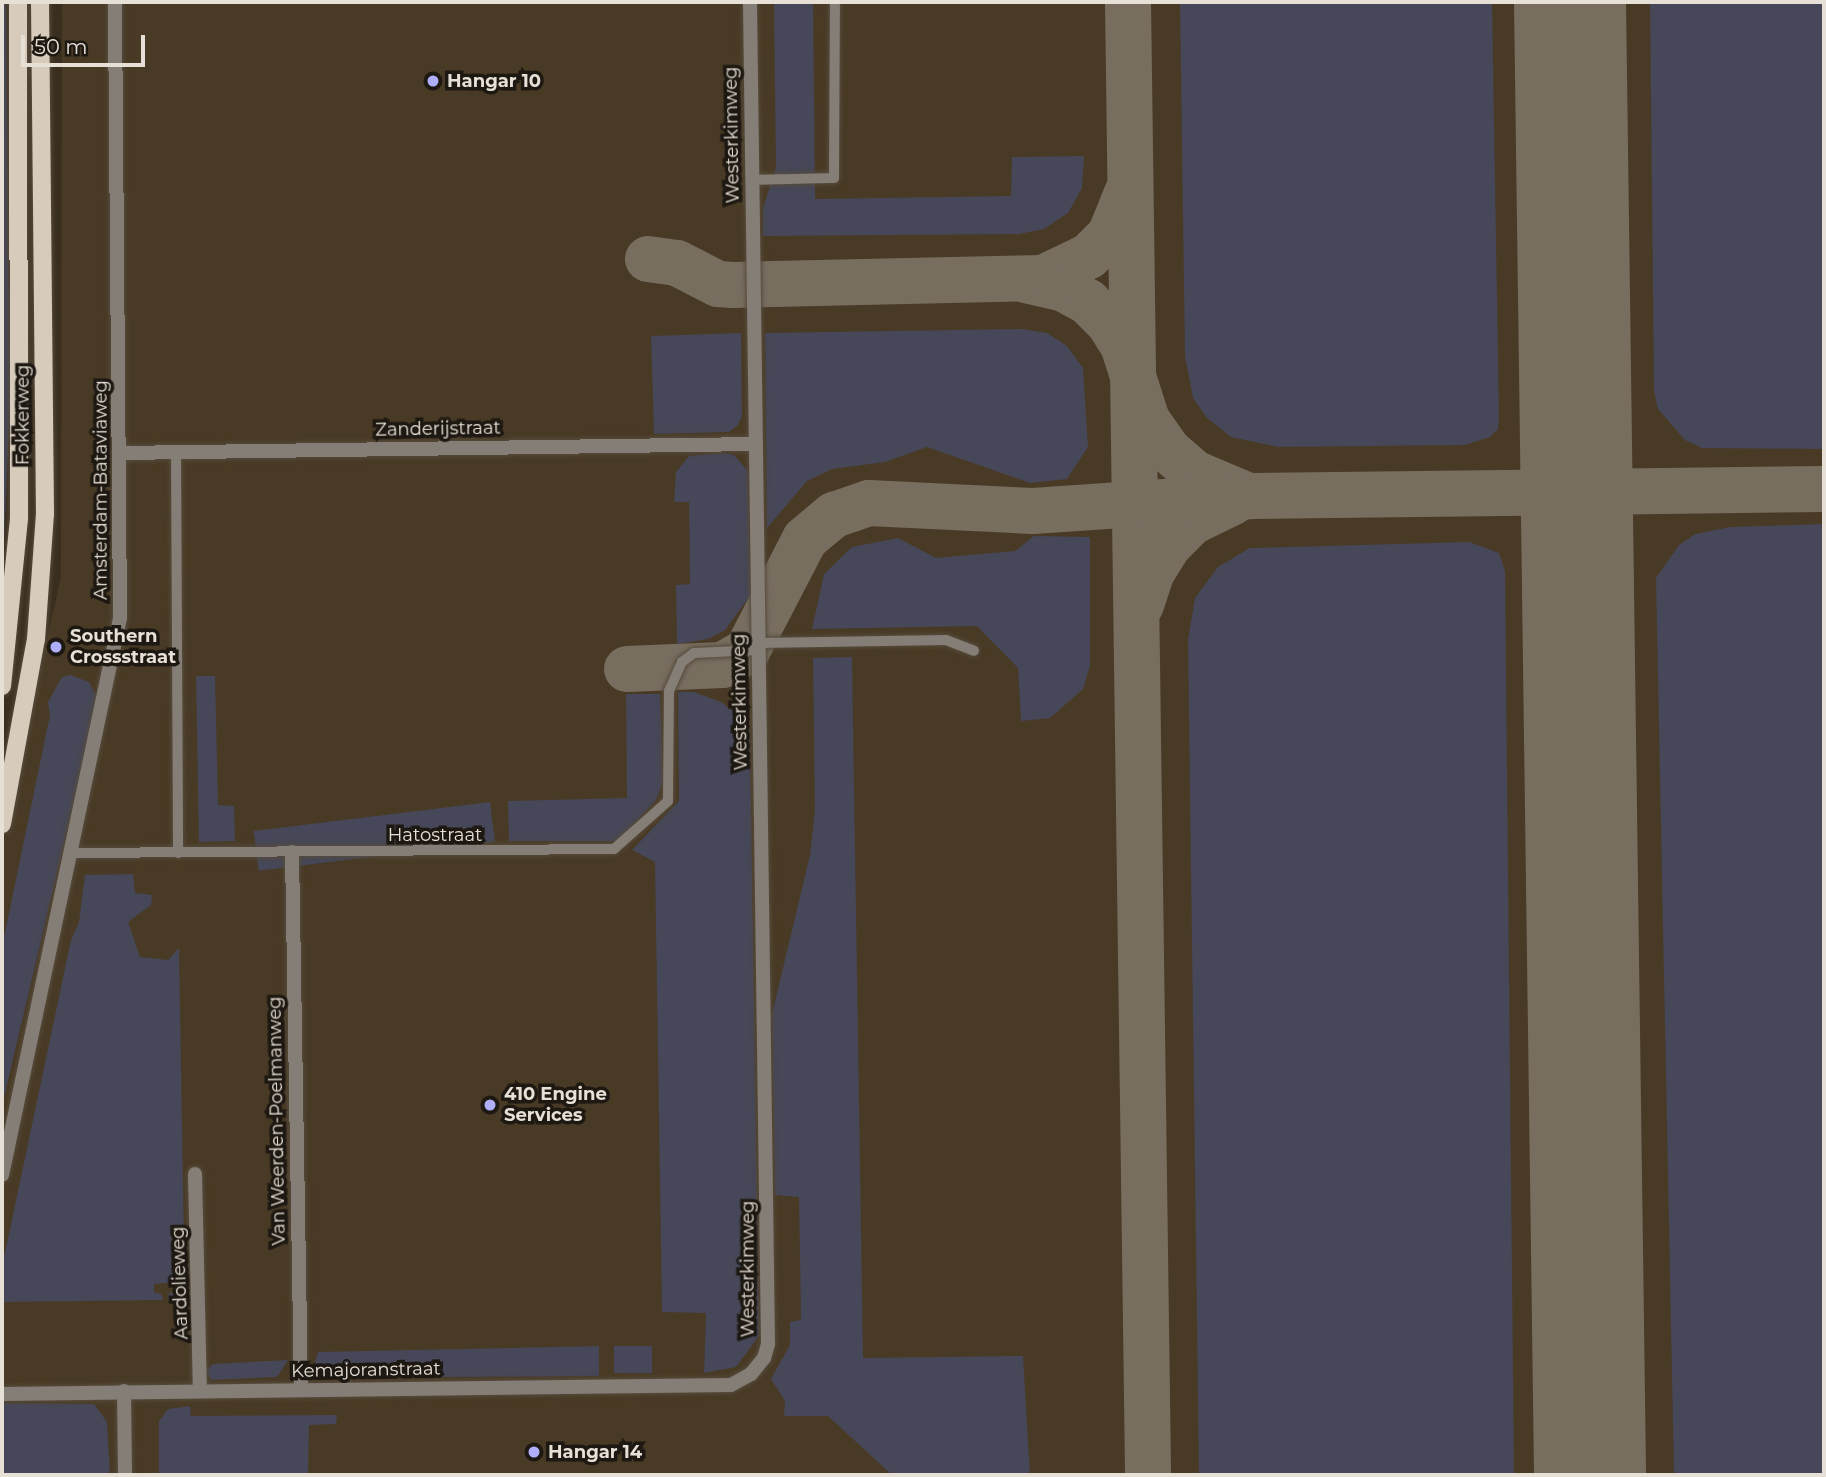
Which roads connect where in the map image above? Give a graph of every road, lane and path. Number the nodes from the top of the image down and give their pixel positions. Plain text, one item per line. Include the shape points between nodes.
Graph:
1 (18, 2) edge
2 (40, 2) edge
3 (115, 2) edge
4 (750, 2) edge
5 (835, 2) edge
6 (752, 180) junction
7 (756, 444) junction
8 (120, 453) junction
9 (176, 453) junction
10 (759, 646) junction
11 (974, 651) dead end
12 (2, 686) edge
13 (2, 824) edge
14 (292, 852) junction
15 (73, 853) junction
16 (178, 853) junction
17 (195, 1174) dead end
18 (2, 1175) edge
19 (731, 1385) joint
20 (124, 1391) junction
21 (200, 1391) junction
22 (301, 1391) junction
23 (2, 1394) edge
24 (125, 1475) edge

1 - 12 main road, Fokkerweg via 19,518
2 - 13 main road, Fokkerweg via 45,514 35,648
3 - 8 street, Amsterdam-Bataviaweg
4 - 6 street, Westerkimweg
5 - 6 lane via 834,178
6 - 7 street, Westerkimweg
7 - 9 street, Zanderijstraat
7 - 10 street, Westerkimweg
8 - 9 street, Zanderijstraat
8 - 15 street, Amsterdam-Bataviaweg via 120,618
9 - 16 lane
10 - 11 lane via 946,640
10 - 14 lane, Hatostraat via 694,653 673,676 668,801 614,849
10 - 19 street, Westerkimweg via 768,1344 751,1374
14 - 16 lane, Hatostraat
14 - 22 street, Van Weerden-Poelmanweg
15 - 16 lane, Hatostraat
15 - 18 street, Amsterdam-Bataviaweg
17 - 21 street, Aardolieweg
19 - 22 street, Kemajoranstraat
20 - 21 street, Kemajoranstraat
20 - 23 street, Kemajoranstraat
20 - 24 street
21 - 22 street, Kemajoranstraat

